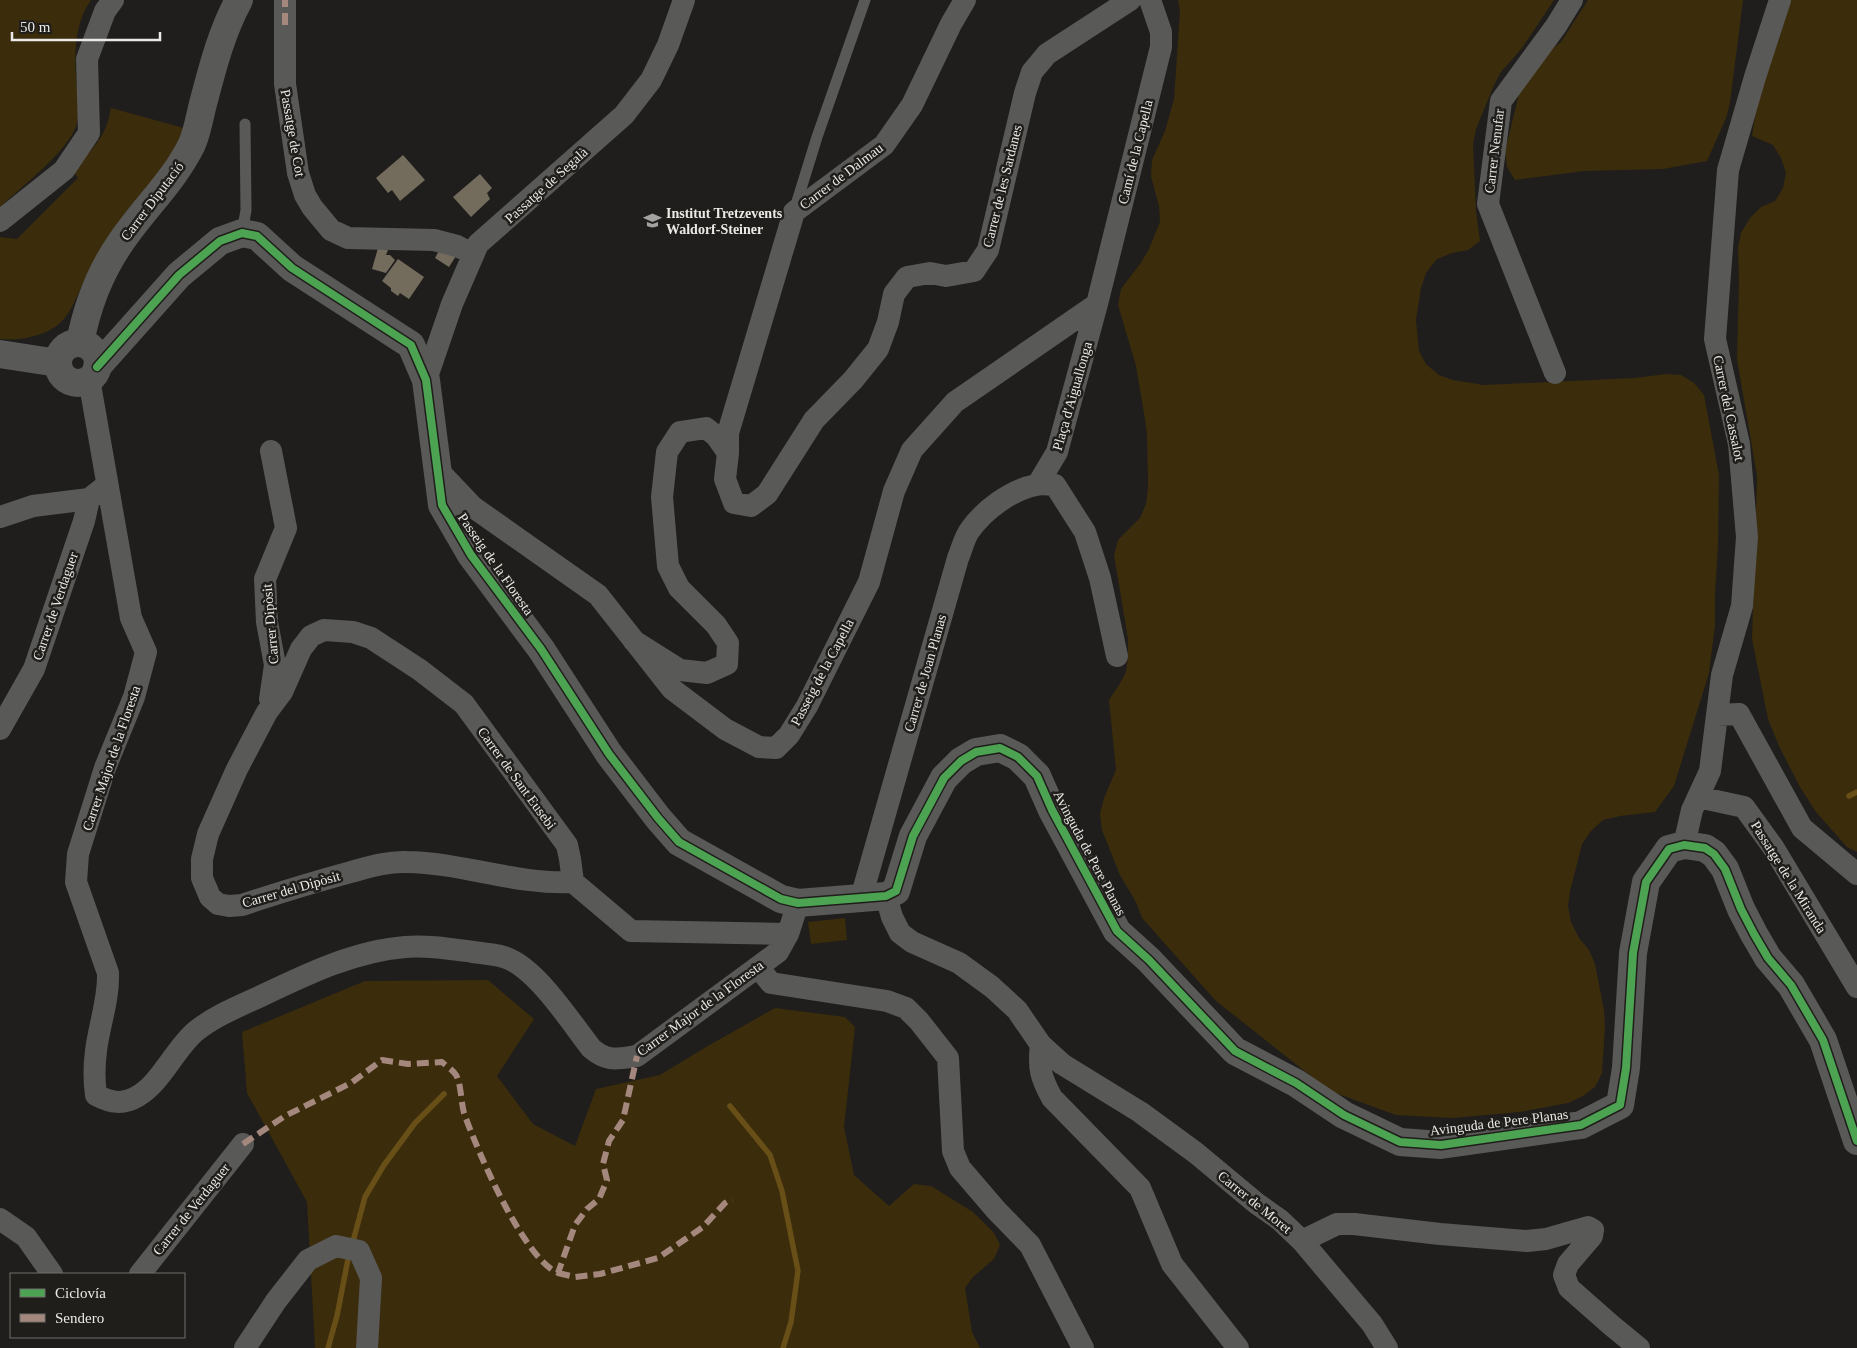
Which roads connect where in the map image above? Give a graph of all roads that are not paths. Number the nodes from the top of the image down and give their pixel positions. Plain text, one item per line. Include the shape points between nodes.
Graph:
1 (113, 0) edge
2 (239, 0) edge
3 (286, 0) edge
4 (294, 0) edge
5 (684, 0) edge
6 (865, 0) edge
7 (965, 0) edge
8 (1130, 0) edge
9 (1150, 0) edge
10 (1572, 0) edge
11 (1780, 0) edge
12 (285, 25) junction
13 (245, 124) dead end
14 (794, 212) junction
15 (0, 221) edge
16 (242, 233) junction
17 (473, 254) junction
18 (1097, 304) junction
19 (80, 343) junction
20 (0, 354) edge
21 (58, 363) junction
22 (93, 373) junction
23 (1555, 373) dead end
24 (426, 380) junction
25 (271, 451) dead end
26 (728, 453) junction
27 (436, 468) junction
28 (1038, 484) junction
29 (107, 485) junction
30 (89, 499) junction
31 (0, 517) edge
32 (634, 641) junction
33 (1117, 656) dead end
34 (267, 712) junction
35 (1717, 715) junction
36 (0, 729) edge
37 (1698, 797) junction
38 (1684, 845) junction
39 (1857, 874) edge
40 (573, 882) junction
41 (873, 897) junction
42 (798, 903) junction
43 (788, 934) junction
44 (758, 967) junction
45 (1857, 987) edge
46 (1041, 1045) junction
47 (1857, 1141) edge
48 (243, 1144) dead end
49 (0, 1219) edge
50 (1302, 1241) junction
51 (51, 1273) edge
52 (141, 1273) edge
53 (245, 1348) edge
54 (367, 1348) edge
55 (1083, 1348) edge
56 (1238, 1348) edge
57 (1386, 1348) edge
58 (1639, 1348) edge

1 - 15 street via 104,11 87,59 90,133 64,170
2 - 19 street, Carrer Diputació via 213,64 193,140 171,179 110,259 94,290
3 - 12 street, Passatge de Cot
4 - 12 street via 288,6
5 - 17 street, Passatge de Segalà via 668,46 651,80 624,115 478,244
6 - 14 lane
7 - 14 street, Carrer de Dalmau via 912,106 884,145
8 - 26 street, Carrer de les Sardanes via 1047,54 1032,72 988,250 974,271 907,277 894,294 878,349 814,420 767,494 751,506 734,503 726,479
9 - 18 street, Camí de la Capella via 1161,32 1160,47
10 - 23 street, Carrer Nenufar via 1501,101 1488,204
11 - 35 street, Carrer del Cassalot via 1731,160 1726,189 1715,340 1739,444 1747,537 1742,606 1722,675
12 - 17 street, Passatge de Cot via 284,84 298,173 312,207 331,230 348,238 434,240
13 - 16 lane via 246,210
14 - 26 street, Carrer de Dalmau via 728,433
16 - 22 street via 220,241 179,274
16 - 24 street, Passeig de la Floresta via 257,236 292,268 411,345
17 - 24 street, Passatge de Segalà
18 - 28 street, Plaça d'Aiguallonga via 1057,452
18 - 32 street, Passeig de la Capella via 955,402 912,450 894,490 869,582 807,706 789,735 776,748 759,747 725,729 672,689
19 - 21 street via 65,347
19 - 22 street via 89,346 98,360
20 - 21 street
21 - 22 street via 61,373 70,381 79,382
22 - 29 street
24 - 27 street, Passeig de la Floresta
25 - 34 street, Carrer Dipòsit via 286,528 265,579 267,622 275,665
26 - 32 street via 706,428 680,432 667,452 662,497 668,566 679,588 716,625 728,643 727,664 708,673 680,670
27 - 32 street, Passeig de la Capella via 473,507 598,595
27 - 42 street, Passeig de la Floresta via 442,506 472,555 541,649 609,754 658,818 679,842 781,899
28 - 33 street via 1055,485 1085,532 1100,578
28 - 41 street, Carrer de Joan Planas via 1003,500 987,512 969,531 958,558
29 - 30 street
29 - 44 street, Carrer Major de la Floresta via 131,618 146,652 134,697 104,768 78,854 76,882 108,973 96,1051 96,1095 108,1101 125,1102 140,1095 194,1033 212,1019 337,962 378,951 406,947 443,948 512,959 542,986 591,1048 602,1057 616,1059 637,1056
30 - 31 street via 33,506
30 - 36 street, Carrer de Verdaguer via 34,669
34 - 40 street, Carrer de Sant Eusebi via 282,692 311,636 324,630 353,632 371,638 464,704 567,845
34 - 40 street, Carrer del Dipòsit via 208,834 202,859 202,878 210,897 218,904 242,905 319,880 394,862
35 - 37 street, Carrer del Cassalot via 1710,771
35 - 39 street via 1739,714 1802,828
37 - 38 street, Carrer del Cassalot
37 - 45 street, Passatge de la Miranda via 1744,807 1773,847
38 - 41 street, Avinguda de Pere Planas via 1669,849 1646,882 1634,953 1626,1068 1620,1105 1581,1125 1440,1145 1400,1142 1344,1115 1235,1051 1118,931 1037,776 1018,757 1000,748 976,752 961,760 944,778 913,836 896,891
38 - 47 street via 1705,848 1725,869 1754,934 1768,958 1791,985 1823,1040
40 - 43 street via 631,931
41 - 42 street
41 - 46 street, Carrer de Moret via 892,917 900,933 912,942 960,963 992,987 1017,1010
42 - 43 street, Carrer Major de la Floresta
43 - 44 street, Carrer Major de la Floresta via 778,952
44 - 55 street via 771,983 887,1001 906,1008 919,1021 948,1058 953,1151 960,1168 1030,1245
46 - 50 street, Carrer de Moret via 1062,1064 1140,1112 1196,1154
46 - 56 street via 1042,1081 1052,1098 1140,1188 1172,1264
48 - 52 street, Carrer de Verdaguer
49 - 51 street via 26,1237
50 - 57 street via 1372,1324
50 - 58 street, Carrer de Moret via 1337,1224 1527,1241 1588,1227 1593,1230 1592,1236 1568,1264 1564,1275 1569,1288
53 - 54 street via 308,1260 336,1246 359,1251 371,1278

